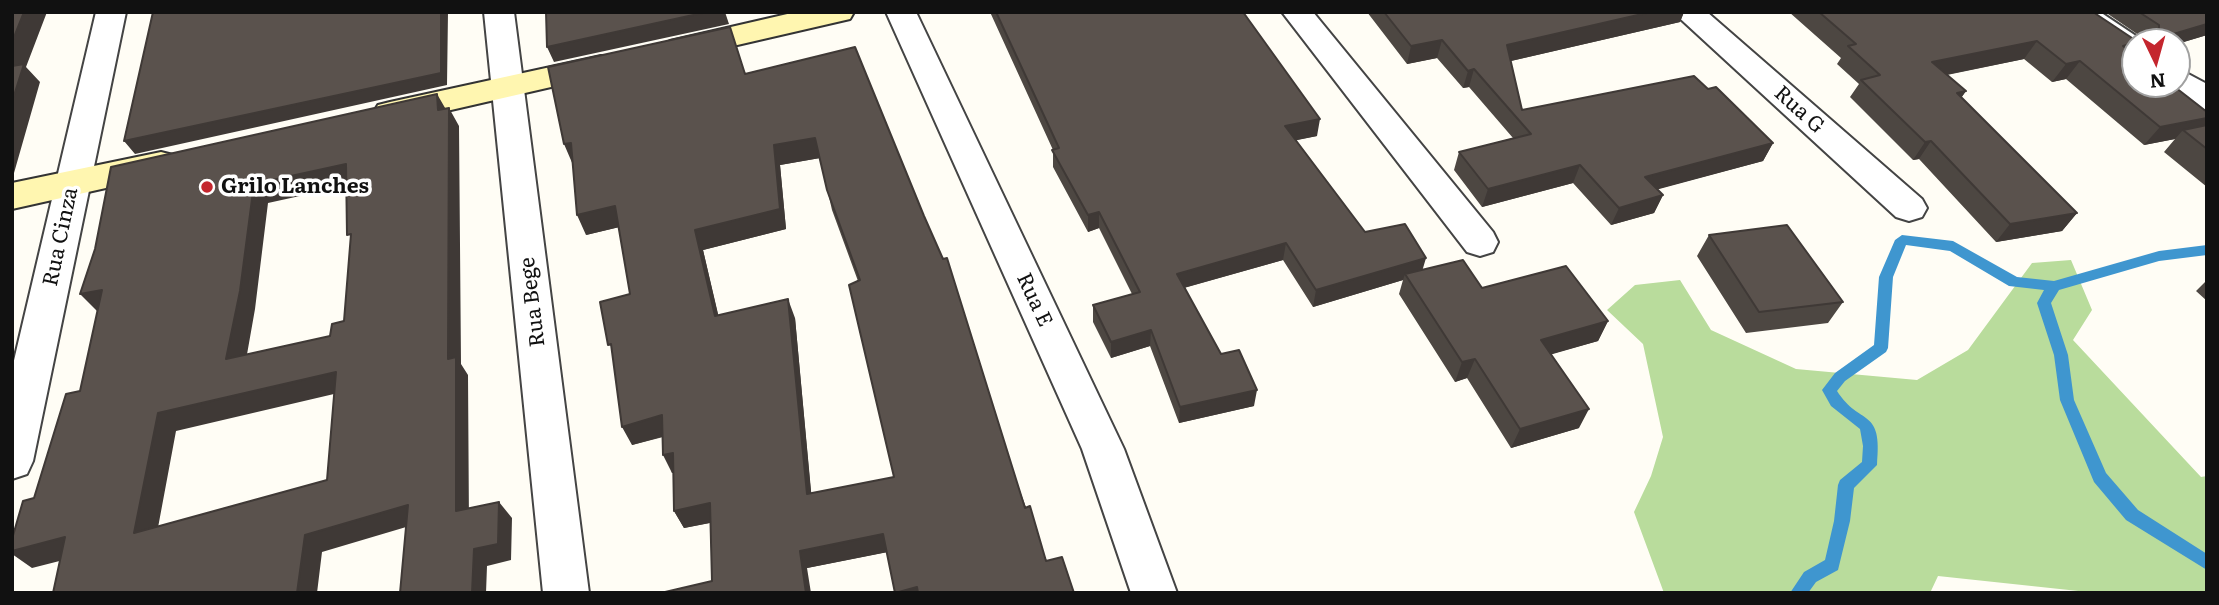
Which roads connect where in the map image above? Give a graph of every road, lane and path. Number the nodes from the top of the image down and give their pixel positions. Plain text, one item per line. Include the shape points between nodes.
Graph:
1 (111, 12) edge
2 (499, 12) edge
3 (839, 12) edge
4 (901, 12) edge
5 (1297, 12) edge
6 (1689, 12) edge
7 (2079, 12) edge
8 (2121, 40) edge
9 (508, 87) junction
10 (2191, 88) edge
11 (2207, 99) edge
12 (358, 120) edge
13 (195, 156) edge
14 (73, 183) junction
15 (12, 196) edge
16 (1909, 208) dead end
17 (1480, 242) dead end
18 (12, 461) edge
19 (566, 593) edge
20 (1154, 593) edge

1 - 14 street, Rua Cinza
2 - 9 street, Rua Bege
3 - 9 street
4 - 20 street, Rua E via 1103,449
5 - 17 street
6 - 16 street, Rua G
7 - 8 street
9 - 12 street
9 - 19 street, Rua Bege
10 - 11 street
13 - 14 street
14 - 15 street
14 - 18 street, Rua Cinza

